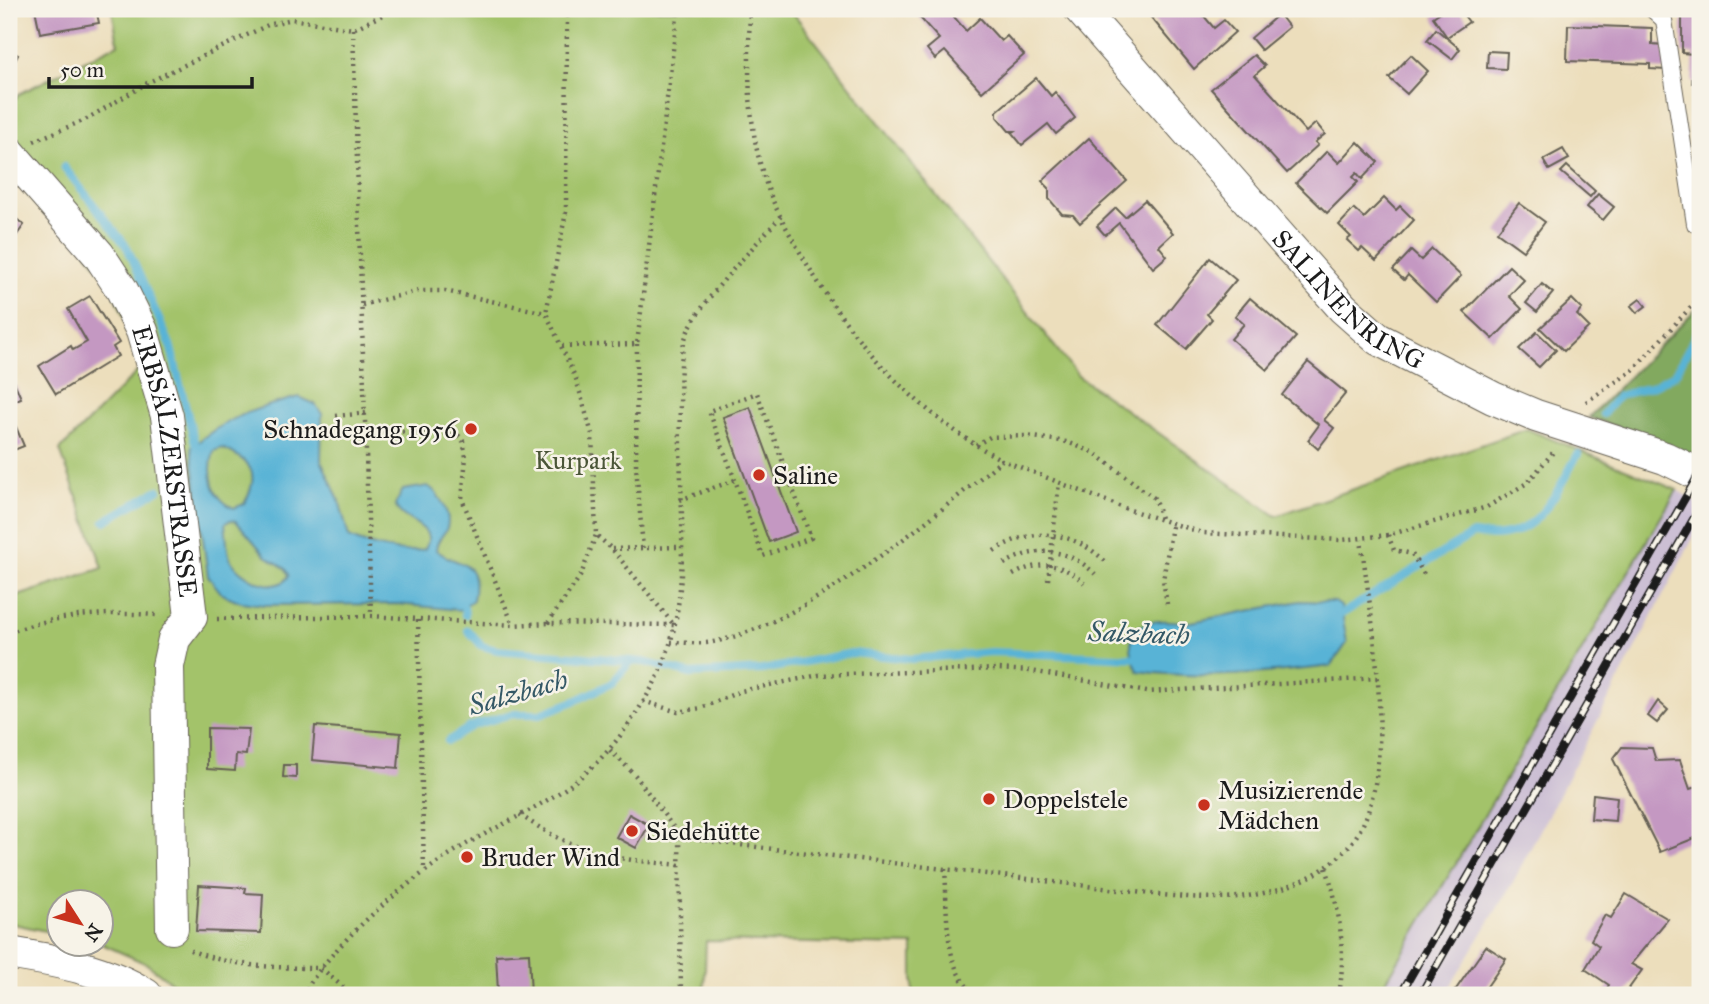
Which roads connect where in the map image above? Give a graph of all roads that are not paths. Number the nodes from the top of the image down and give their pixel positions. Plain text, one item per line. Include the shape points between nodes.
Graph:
1 (1080, 9) edge
2 (1652, 9) edge
3 (12, 155) edge
4 (1695, 224) dead end
5 (1700, 475) edge
6 (172, 928) road end
7 (9, 953) edge
8 (146, 995) edge

1 - 5 street, SALINENRING via 1343,308 1378,339 1493,398 1665,458
2 - 4 lane via 1664,20
3 - 6 street, ERBSÄLZERSTRASSE via 99,255 122,290 142,331 167,416 191,617 174,639 168,666
7 - 8 street via 80,967

